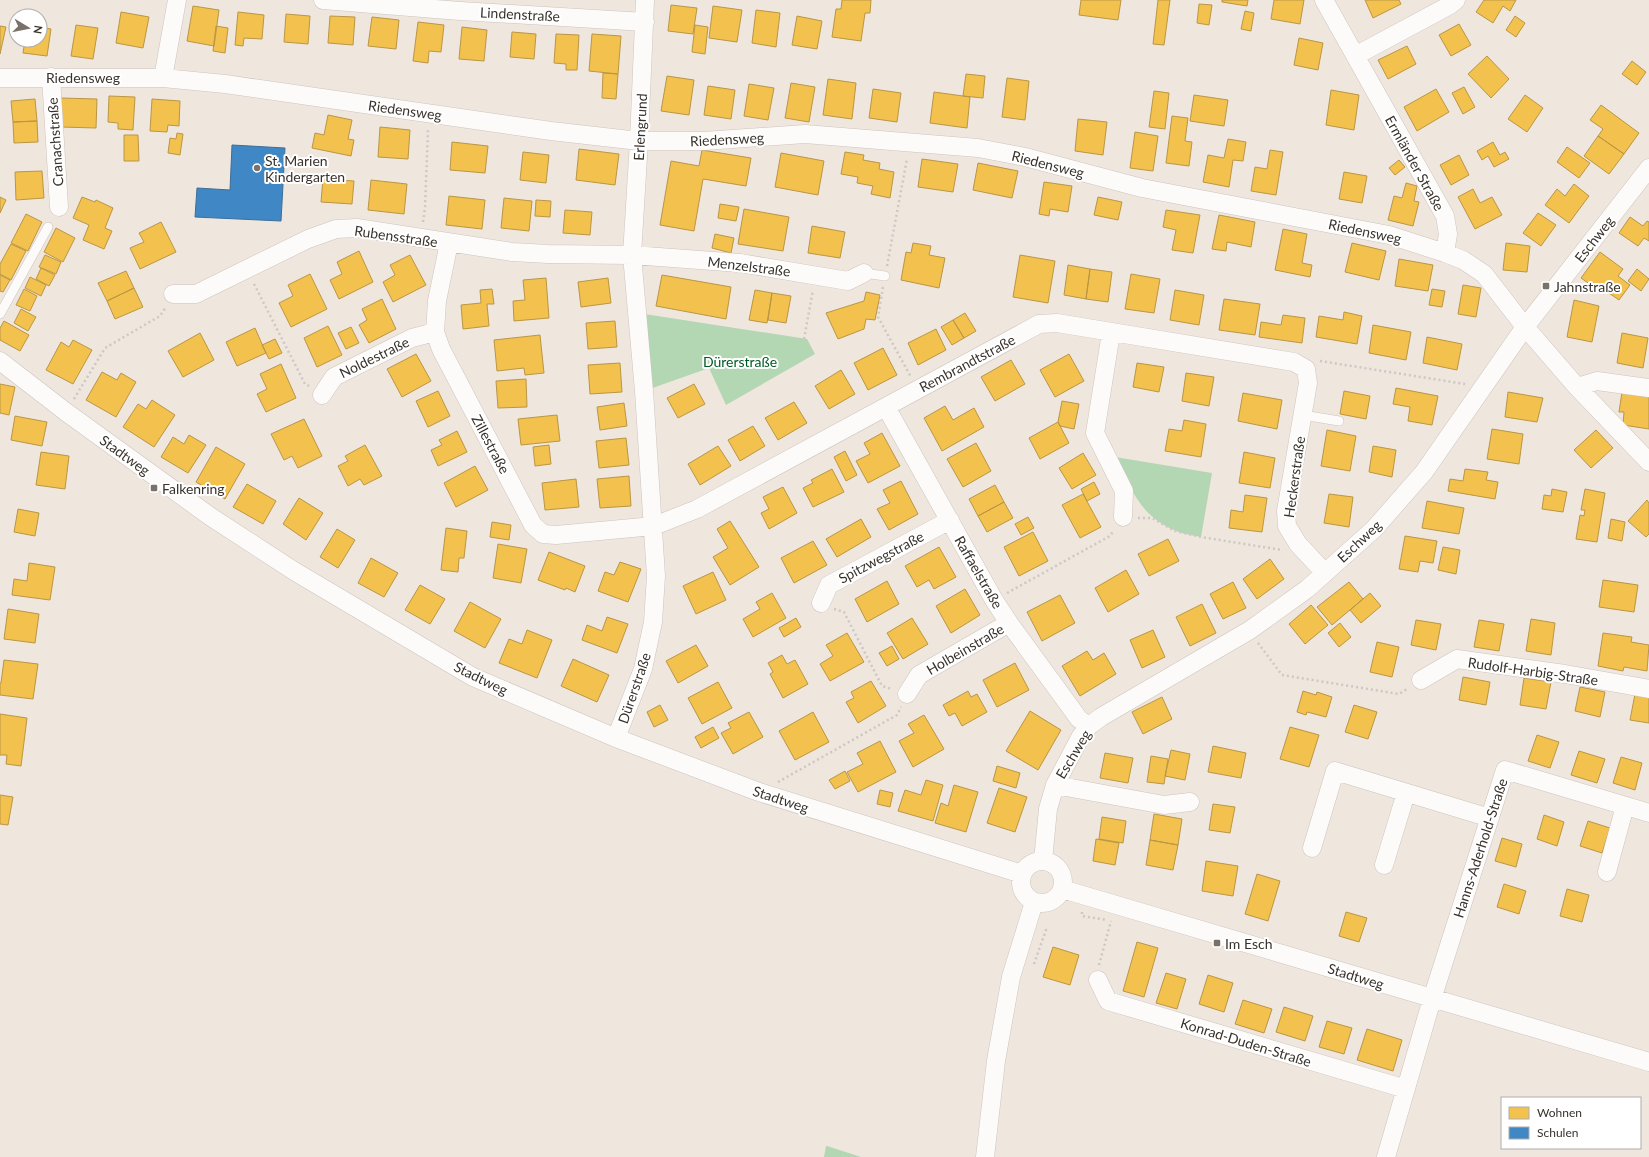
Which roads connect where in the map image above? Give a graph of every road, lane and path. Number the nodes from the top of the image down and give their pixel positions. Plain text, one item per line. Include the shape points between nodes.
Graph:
1 (176, 0) edge
2 (323, 0) edge
3 (645, 0) edge
4 (1324, 0) edge
5 (1456, 0) edge
6 (644, 22) junction
7 (1355, 56) junction
8 (51, 77) junction
9 (0, 78) edge
10 (163, 78) junction
11 (428, 114) junction
12 (639, 141) junction
13 (1649, 168) edge
14 (59, 207) dead end
15 (48, 227) dead end
16 (420, 239) junction
17 (449, 243) junction
18 (1445, 253) junction
19 (632, 255) junction
20 (246, 269) junction
21 (864, 273) joint
22 (815, 276) junction
23 (885, 276) dead end
24 (173, 294) joint
25 (0, 314) edge
26 (1525, 328) junction
27 (435, 332) junction
28 (1111, 333) junction
29 (804, 338) dead end
30 (0, 361) edge
31 (1306, 369) junction
32 (1483, 387) junction
33 (1577, 387) junction
34 (1649, 388) edge
35 (322, 394) joint
36 (886, 406) junction
37 (66, 412) junction
38 (1303, 415) junction
39 (1339, 421) dead end
40 (1649, 462) edge
41 (1123, 518) junction
42 (950, 520) junction
43 (654, 526) junction
44 (1298, 544) junction
45 (1325, 573) junction
46 (994, 600) junction
47 (821, 603) joint
48 (1009, 623) junction
49 (1249, 631) junction
50 (1421, 680) joint
51 (1649, 689) edge
52 (907, 694) junction
53 (1089, 726) junction
54 (616, 738) junction
55 (1055, 785) junction
56 (759, 792) junction
57 (1406, 793) junction
58 (1190, 802) dead end
59 (1625, 806) junction
60 (1649, 813) edge
61 (1490, 818) junction
62 (1312, 848) dead end
63 (1043, 861) junction
64 (1384, 865) dead end
65 (1607, 872) dead end
66 (1022, 874) junction
67 (1062, 889) junction
68 (1034, 902) junction
69 (1029, 919) junction
70 (1111, 921) dead end
71 (1032, 968) dead end
72 (1098, 980) joint
73 (1432, 999) junction
74 (1649, 1062) edge
75 (1406, 1089) junction
76 (985, 1157) edge
77 (1386, 1157) edge

1 - 10 street
2 - 6 street, Lindenstraße
3 - 6 street, Erlengrund
4 - 7 street, Ermländer Straße
5 - 7 street
6 - 12 street, Erlengrund
7 - 18 street, Ermländer Straße via 1445,216 1448,234
8 - 9 street, Riedensweg
8 - 10 street, Riedensweg
8 - 14 street, Cranachstraße
10 - 11 street, Riedensweg via 225,84
11 - 12 street, Riedensweg
11 - 16 path via 425,208
12 - 18 street, Riedensweg via 704,141 805,134 978,148 1025,157 1142,188 1389,235
12 - 19 street, Erlengrund
13 - 26 street, Eschweg
15 - 25 lane
16 - 17 street, Rubensstraße
16 - 20 street, Rubensstraße via 356,228 336,229 308,239
17 - 19 street, Rubensstraße via 541,254
17 - 27 street, Zillestraße via 437,301
18 - 26 street via 1484,274
19 - 22 street, Menzelstraße via 740,263
19 - 43 street, Dürerstraße
20 - 24 street, Rubensstraße via 196,294
20 - 35 path via 305,384
21 - 22 street, Menzelstraße via 848,281
21 - 23 lane
22 - 29 path
24 - 37 path via 160,316 104,348
26 - 32 street, Eschweg
26 - 33 street
27 - 35 street, Noldestraße via 412,338 334,376
27 - 43 street, Zillestraße via 441,349 533,525 544,534 556,535
28 - 31 street, Rembrandtstraße via 1294,362
28 - 36 street, Rembrandtstraße via 1056,323 1039,324
28 - 41 street via 1095,433 1124,491
30 - 37 street, Stadtweg
31 - 32 path via 1320,360
31 - 38 street, Heckerstraße via 1308,383
32 - 45 street, Eschweg via 1424,472 1374,529
33 - 34 street via 1597,381
33 - 40 street
36 - 42 street, Raffaelstraße
36 - 43 street, Rembrandtstraße via 697,509
37 - 54 street, Stadtweg via 211,517 294,571 473,677
38 - 39 lane
38 - 44 street, Heckerstraße via 1286,511 1287,526
41 - 44 path via 1152,518 1174,531 1201,538 1284,550
41 - 46 path via 1110,536
42 - 46 street, Raffaelstraße
42 - 47 street, Spitzwegstraße via 829,585
43 - 54 street, Dürerstraße via 656,576 653,622 643,669
44 - 45 street, Heckerstraße
45 - 49 street, Eschweg
46 - 48 street, Raffaelstraße
47 - 52 path via 844,612 882,686
48 - 52 street, Holbeinstraße via 919,675
48 - 53 street, Raffaelstraße via 1080,719
49 - 50 path via 1282,675 1399,694
49 - 53 street, Eschweg
50 - 51 street, Rudolf-Harbig-Straße via 1457,660 1565,674
52 - 56 path via 897,715
53 - 55 street, Eschweg
54 - 56 street, Stadtweg
55 - 58 street via 1164,804
55 - 63 street, Eschweg via 1048,809
56 - 66 street, Stadtweg
57 - 61 street
57 - 62 street via 1335,771
57 - 64 street
59 - 60 street, Hanns-Aderhold-Straße
59 - 61 street, Hanns-Aderhold-Straße via 1505,770
59 - 65 street
61 - 73 street, Hanns-Aderhold-Straße
63 - 66 street via 1031,864
63 - 67 street via 1050,862 1060,870
66 - 68 street via 1024,894
67 - 68 street via 1054,900 1041,904
67 - 73 street, Stadtweg
68 - 69 street
69 - 71 path via 1046,930
69 - 76 street via 1011,977 996,1061
70 - 72 path via 1100,960
72 - 75 street, Konrad-Duden-Straße via 1108,1001
73 - 74 street, Stadtweg
73 - 75 street, Hanns-Aderhold-Straße
75 - 77 street, Hanns-Aderhold-Straße

